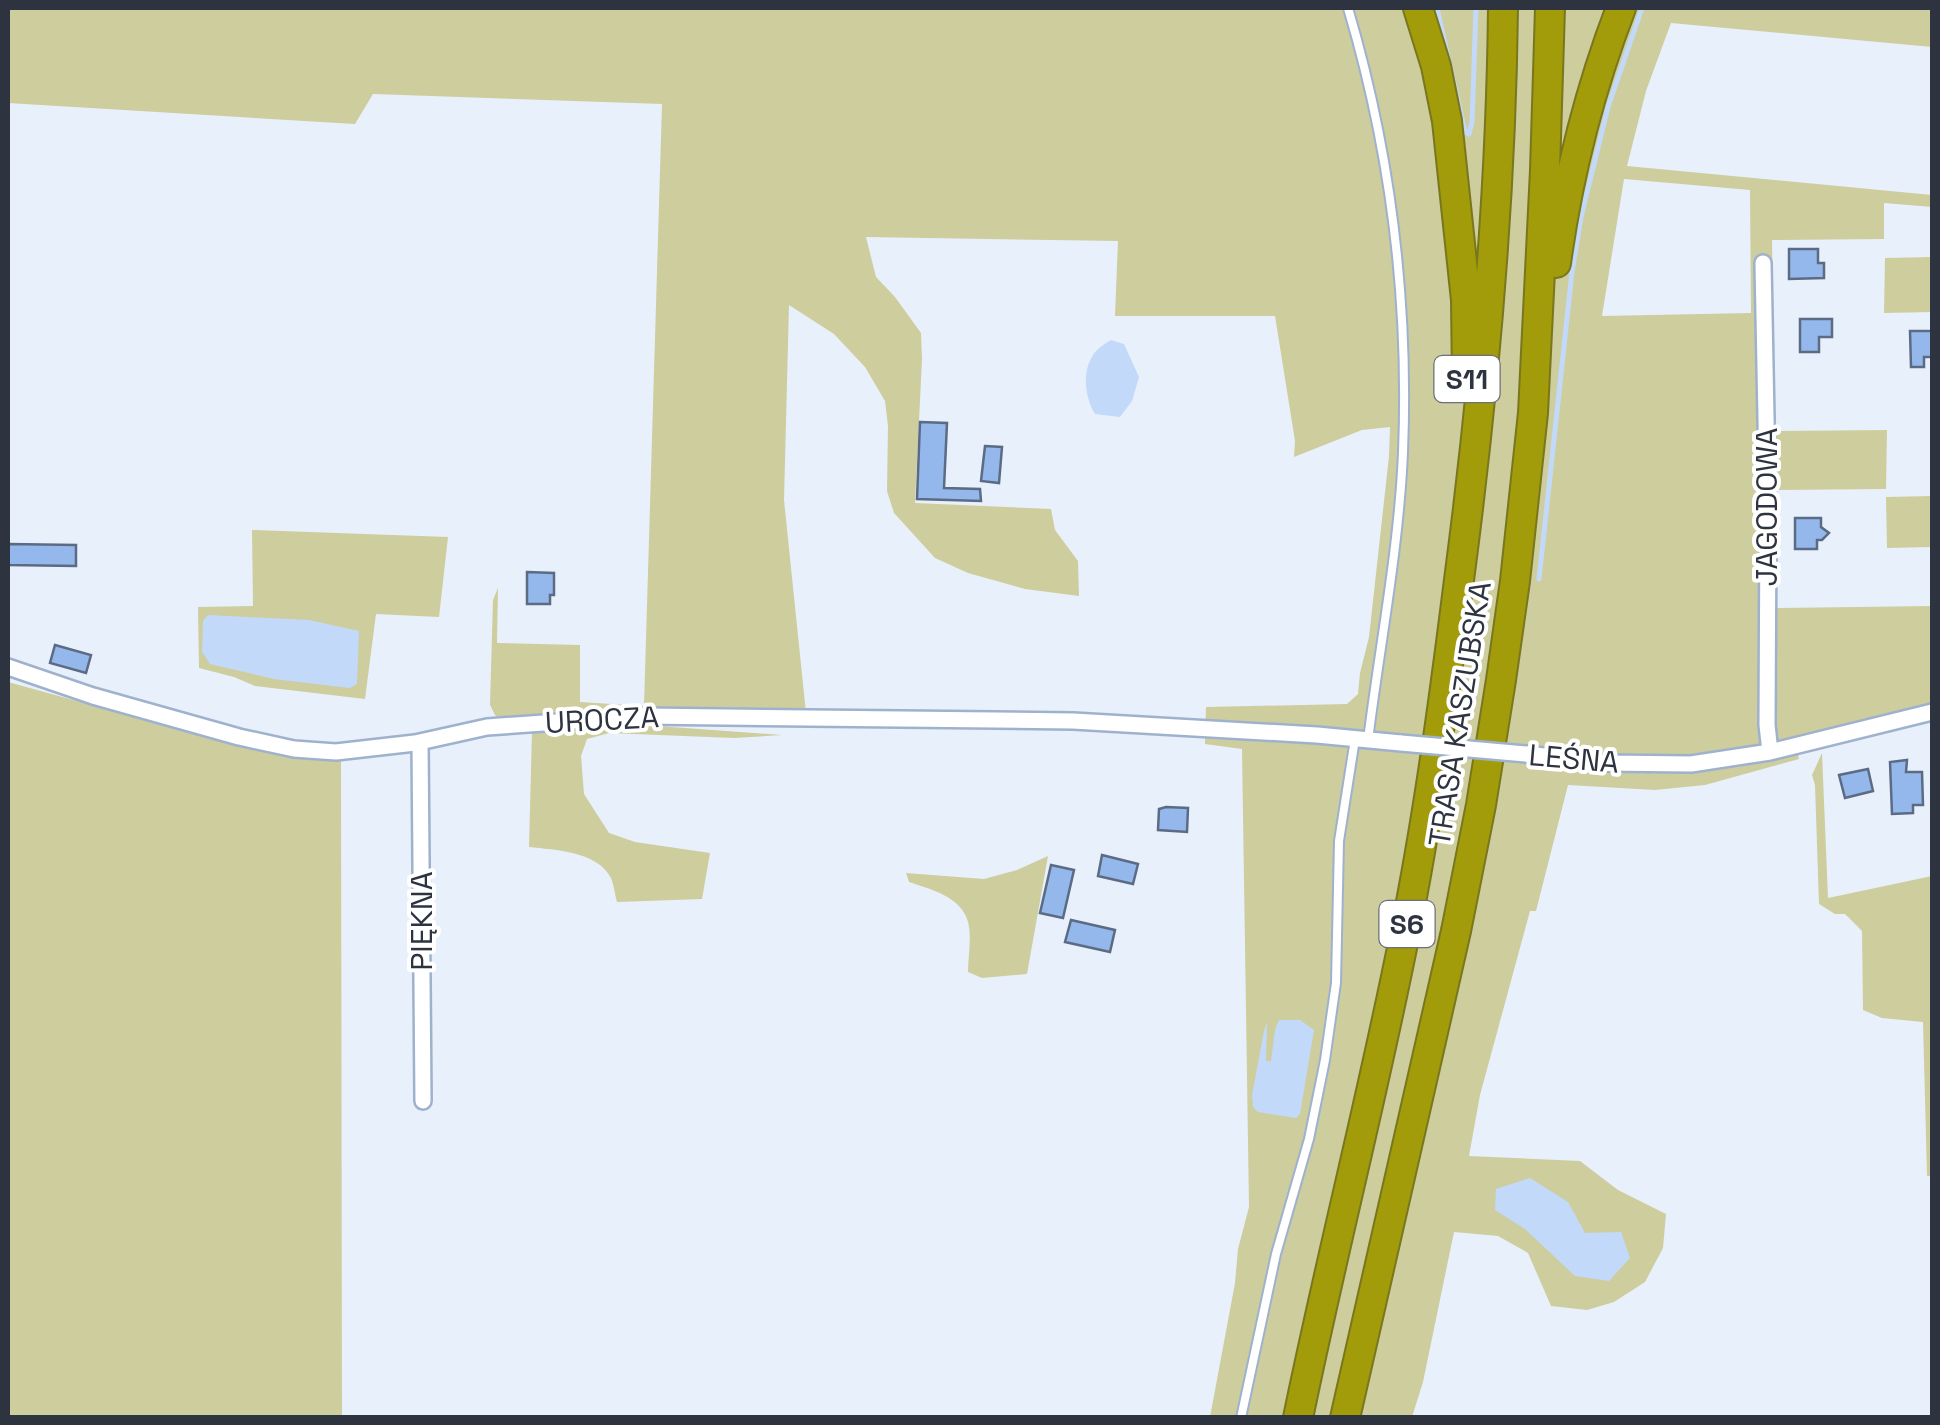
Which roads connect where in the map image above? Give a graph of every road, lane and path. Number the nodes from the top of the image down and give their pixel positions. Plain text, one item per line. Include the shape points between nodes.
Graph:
1 (1348, 8) edge
2 (1418, 8) edge
3 (1502, 8) edge
4 (1550, 8) edge
5 (1621, 8) edge
6 (1763, 263) dead end
7 (1533, 412) junction
8 (1463, 554) junction
9 (8, 667) edge
10 (1932, 712) edge
11 (1210, 728) joint
12 (1362, 739) junction
13 (420, 742) junction
14 (1770, 752) junction
15 (423, 1101) dead end
16 (1241, 1418) edge
17 (1298, 1418) edge
18 (1344, 1418) edge

1 - 12 lane via 1378,120 1404,332 1402,456 1380,662
2 - 8 highway, S11 via 1447,122 1466,300
3 - 8 highway, TRASA KASZUBSKA / S6 via 1494,249
4 - 7 highway, TRASA KASZUBSKA / S6
5 - 7 highway, S11 via 1571,178
6 - 14 street, JAGODOWA
7 - 18 highway, TRASA KASZUBSKA / S6 via 1481,806
8 - 17 highway, TRASA KASZUBSKA / S6 via 1411,901
9 - 13 street, UROCZA via 294,749 357,751
10 - 14 street, LEŚNA
11 - 12 street, LEŚNA
11 - 13 street, UROCZA via 643,716 487,727
12 - 14 street, LEŚNA, bridge via 1634,764 1691,764
12 - 16 lane via 1338,841 1336,984 1325,1060
13 - 15 street, PIĘKNA

